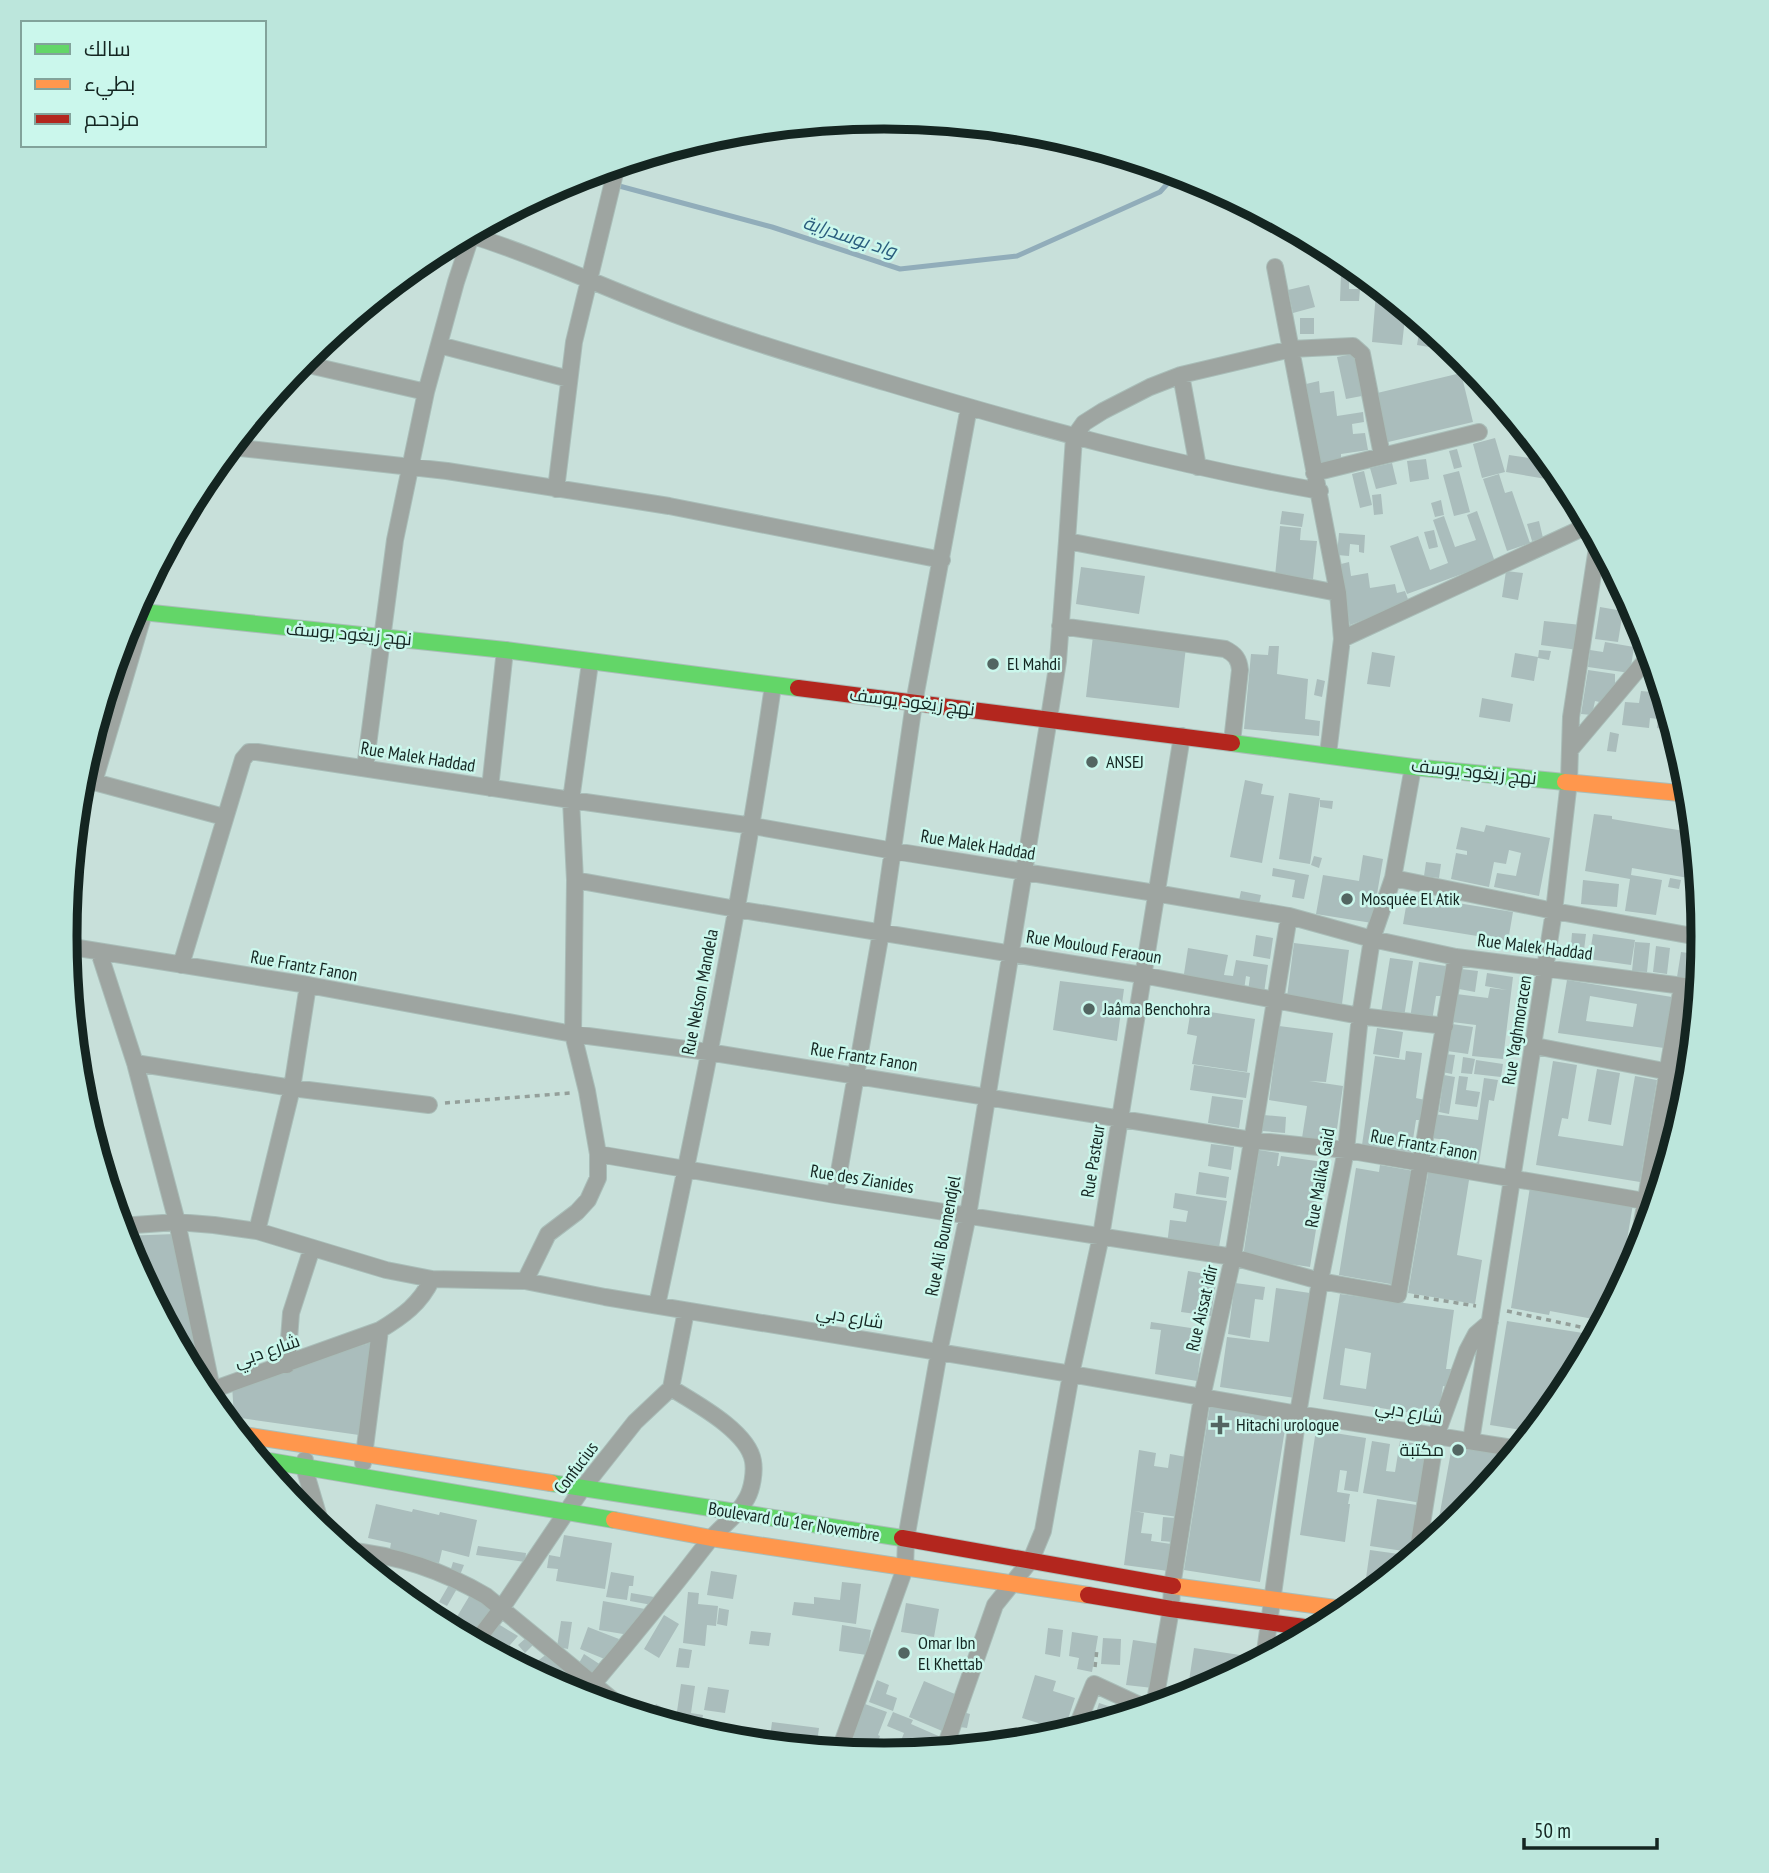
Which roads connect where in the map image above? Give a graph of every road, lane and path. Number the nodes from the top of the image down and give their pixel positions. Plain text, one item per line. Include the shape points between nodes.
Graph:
1 (614, 176) edge
2 (479, 238) edge
3 (466, 246) edge
4 (1275, 267) dead end
5 (589, 278) junction
6 (439, 345) junction
7 (1291, 349) junction
8 (314, 366) edge
9 (1181, 375) junction
10 (569, 379) junction
11 (426, 392) junction
12 (969, 407) junction
13 (1479, 432) dead end
14 (1074, 436) junction
15 (242, 448) edge
16 (1382, 455) junction
17 (1198, 467) junction
18 (409, 468) junction
19 (1314, 473) junction
20 (556, 489) junction
21 (1320, 491) junction
22 (1581, 528) edge
23 (1067, 541) junction
24 (1596, 555) edge
25 (942, 560) junction
26 (1339, 593) junction
27 (145, 613) edge
28 (1060, 626) junction
29 (384, 636) junction
30 (1342, 639) junction
31 (505, 650) junction
32 (590, 663) junction
33 (1644, 663) edge
34 (773, 686) junction
35 (914, 704) junction
36 (1049, 718) junction
37 (1182, 736) junction
38 (1232, 742) junction
39 (1570, 750) junction
40 (1328, 754) junction
41 (1413, 767) junction
42 (365, 768) junction
43 (1569, 781) junction
44 (92, 782) edge
45 (490, 788) junction
46 (1678, 793) edge
47 (571, 800) junction
48 (224, 817) junction
49 (753, 826) junction
50 (894, 851) junction
51 (1024, 872) junction
52 (1393, 878) junction
53 (575, 880) junction
54 (1155, 893) junction
55 (736, 909) junction
56 (1554, 911) junction
57 (1289, 916) junction
58 (881, 932) junction
59 (1692, 936) edge
60 (1372, 939) junction
61 (77, 948) edge
62 (99, 951) junction
63 (1011, 953) junction
64 (1456, 957) junction
65 (181, 965) junction
66 (1546, 967) junction
67 (1142, 975) junction
68 (308, 985) junction
69 (1682, 986) junction
70 (1690, 987) edge
71 (1275, 998) junction
72 (1360, 1016) junction
73 (1444, 1026) junction
74 (573, 1034) junction
75 (1535, 1046) junction
76 (708, 1052) junction
77 (135, 1063) junction
78 (1667, 1071) junction
79 (1680, 1074) edge
80 (857, 1076) junction
81 (292, 1088) junction
82 (587, 1091) junction
83 (987, 1096) junction
84 (429, 1105) joint
85 (1119, 1119) junction
86 (1251, 1140) junction
87 (1346, 1150) junction
88 (598, 1154) junction
89 (1420, 1164) junction
90 (686, 1170) junction
91 (1511, 1179) junction
92 (1654, 1180) edge
93 (835, 1195) junction
94 (1647, 1201) edge
95 (968, 1215) junction
96 (177, 1222) junction
97 (131, 1225) edge
98 (257, 1231) junction
99 (1101, 1236) junction
100 (312, 1248) junction
101 (1233, 1257) junction
102 (432, 1279) junction
103 (1320, 1281) junction
104 (525, 1282) junction
105 (1398, 1295) junction
106 (657, 1305) junction
107 (686, 1311) junction
108 (1492, 1315) junction
109 (380, 1330) junction
110 (1590, 1330) edge
111 (939, 1352) junction
112 (287, 1365) junction
113 (205, 1373) edge
114 (1072, 1374) junction
115 (671, 1388) junction
116 (216, 1389) edge
117 (1202, 1397) junction
118 (1298, 1414) junction
119 (251, 1436) edge
120 (1436, 1436) junction
121 (1471, 1441) junction
122 (306, 1445) junction
123 (1509, 1447) edge
124 (365, 1454) junction
125 (271, 1461) edge
126 (304, 1467) junction
127 (360, 1476) junction
128 (582, 1489) junction
129 (317, 1510) edge
130 (739, 1512) junction
131 (566, 1513) junction
132 (711, 1538) junction
133 (906, 1539) junction
134 (1419, 1542) edge
135 (362, 1552) edge
136 (1031, 1560) junction
137 (905, 1568) junction
138 (1015, 1582) junction
139 (1172, 1586) junction
140 (1273, 1599) junction
141 (1333, 1608) edge
142 (501, 1609) junction
143 (1171, 1609) junction
144 (1270, 1622) junction
145 (1303, 1627) edge
146 (481, 1636) edge
147 (1266, 1648) edge
148 (593, 1683) junction
149 (587, 1687) edge
150 (606, 1694) edge
151 (1156, 1697) edge
152 (1136, 1703) edge
153 (1080, 1719) edge
154 (947, 1741) edge
155 (842, 1742) edge

1 - 5 street
2 - 5 street
3 - 6 street
4 - 7 street
5 - 10 street
5 - 12 street via 689,320
6 - 10 street
6 - 11 street
7 - 9 street
7 - 16 street via 1346,344 1358,348
7 - 19 street
8 - 11 street
9 - 14 street via 1103,411
9 - 17 street
10 - 20 street
11 - 18 street
12 - 14 street
12 - 25 street
13 - 16 street
14 - 17 street
14 - 23 street, Rue Ali Boumendjel
15 - 18 street
16 - 19 street
17 - 21 street
18 - 20 street
18 - 29 street
19 - 21 street
20 - 25 street via 669,506
21 - 26 street
22 - 30 street
23 - 26 street
23 - 28 street, Rue Ali Boumendjel
24 - 39 street, Rue Yaghmoracen
25 - 35 street
26 - 30 street
27 - 29 main road, نهج زيغود يوسف
28 - 36 street, Rue Ali Boumendjel
28 - 38 street via 1234,653 1240,670
29 - 31 main road, نهج زيغود يوسف
29 - 42 street
30 - 40 street
31 - 32 main road, نهج زيغود يوسف
31 - 45 street
32 - 34 main road, نهج زيغود يوسف
32 - 47 street
33 - 39 street
34 - 35 main road, نهج زيغود يوسف
34 - 49 street, Rue Nelson Mandela
35 - 36 main road, نهج زيغود يوسف
35 - 50 street
36 - 37 main road, نهج زيغود يوسف
36 - 51 street, Rue Ali Boumendjel
37 - 38 main road, نهج زيغود يوسف
37 - 54 street, Rue Pasteur
38 - 40 main road, نهج زيغود يوسف
39 - 43 street, Rue Yaghmoracen
40 - 41 main road, نهج زيغود يوسف
41 - 43 main road, نهج زيغود يوسف
41 - 52 street, Rue Malika Gaid
42 - 45 street, Rue Malek Haddad
42 - 48 street, Rue Malek Haddad via 249,752
43 - 46 main road, نهج زيغود يوسف
43 - 56 street, Rue Yaghmoracen
44 - 48 street
45 - 47 street, Rue Malek Haddad
47 - 49 street, Rue Malek Haddad
47 - 53 street
48 - 65 street
49 - 50 street, Rue Malek Haddad
49 - 55 street, Rue Nelson Mandela
50 - 51 street, Rue Malek Haddad
50 - 58 street
51 - 54 street, Rue Malek Haddad
51 - 63 street, Rue Ali Boumendjel
52 - 56 street
52 - 60 street, Rue Malika Gaid
53 - 55 street, Rue Mouloud Feraoun
53 - 74 street
54 - 57 street, Rue Malek Haddad
54 - 67 street, Rue Pasteur
55 - 58 street, Rue Mouloud Feraoun
55 - 76 street, Rue Nelson Mandela
56 - 59 street
56 - 66 street, Rue Yaghmoracen
57 - 60 street, Rue Malek Haddad
57 - 71 street, Rue Aissat idir
58 - 63 street, Rue Mouloud Feraoun
58 - 80 street
60 - 64 street, Rue Malek Haddad
60 - 72 street, Rue Malika Gaid
61 - 62 street, Rue Frantz Fanon
62 - 65 street, Rue Frantz Fanon
62 - 77 street
63 - 67 street, Rue Mouloud Feraoun
63 - 83 street, Rue Ali Boumendjel
64 - 66 street, Rue Malek Haddad
64 - 73 street
65 - 68 street, Rue Frantz Fanon
66 - 69 street, Rue Malek Haddad
66 - 75 street, Rue Yaghmoracen
67 - 71 street, Rue Mouloud Feraoun
67 - 85 street, Rue Pasteur
68 - 74 street, Rue Frantz Fanon
68 - 81 street
69 - 70 street, Rue Malek Haddad
69 - 78 street
71 - 72 street, Rue Mouloud Feraoun
71 - 86 street, Rue Aissat idir
72 - 73 street, Rue Mouloud Feraoun
72 - 87 street, Rue Malika Gaid
73 - 89 street
74 - 76 street, Rue Frantz Fanon
74 - 82 street
75 - 78 street
75 - 91 street, Rue Yaghmoracen
76 - 80 street, Rue Frantz Fanon
76 - 90 street, Rue Nelson Mandela
77 - 81 street
77 - 96 street
78 - 79 street
78 - 92 street
80 - 83 street, Rue Frantz Fanon
80 - 93 street
81 - 84 street
81 - 98 street
82 - 84 path
82 - 88 street
83 - 85 street, Rue Frantz Fanon
83 - 95 street, Rue Ali Boumendjel
85 - 86 street, Rue Frantz Fanon
85 - 99 street, Rue Pasteur
86 - 87 street, Rue Frantz Fanon
86 - 101 street, Rue Aissat idir
87 - 89 street, Rue Frantz Fanon
87 - 103 street, Rue Malika Gaid
88 - 90 street, Rue des Zianides
88 - 104 street via 598,1178 588,1200 548,1234
89 - 91 street, Rue Frantz Fanon
89 - 105 street
90 - 93 street, Rue des Zianides
90 - 106 street, Rue Nelson Mandela
91 - 94 street, Rue Frantz Fanon
91 - 108 street, Rue Yaghmoracen
93 - 95 street, Rue des Zianides
95 - 99 street, Rue des Zianides
95 - 111 street, Rue Ali Boumendjel
96 - 97 street
96 - 98 street
96 - 113 street
98 - 100 street
99 - 101 street, Rue des Zianides
99 - 114 street, Rue Pasteur
100 - 102 street
100 - 112 street via 291,1313
101 - 103 street, Rue des Zianides
101 - 117 street, Rue Aissat idir
102 - 104 street, شارع دبي
102 - 109 street, شارع دبي via 424,1296
103 - 105 street, Rue des Zianides
103 - 118 street, Rue Malika Gaid
104 - 106 street, شارع دبي
105 - 108 path
106 - 107 street, شارع دبي
107 - 111 street, شارع دبي
107 - 115 street
108 - 110 path
108 - 120 street via 1467,1351
108 - 121 street, Rue Yaghmoracen
109 - 112 street, شارع دبي
109 - 124 street
111 - 114 street, شارع دبي
111 - 133 street, Rue Ali Boumendjel
112 - 116 street, شارع دبي
114 - 117 street, شارع دبي
114 - 136 street, Rue Pasteur via 1043,1531
115 - 128 street, Confucius via 635,1422
115 - 130 street via 713,1414 750,1452 749,1495
117 - 118 street, شارع دبي
117 - 139 street, Rue Aissat idir
118 - 120 street, شارع دبي
118 - 140 street, Rue Malika Gaid
119 - 122 main road, Boulevard du 1er Novembre
120 - 121 street, شارع دبي
120 - 134 street
121 - 123 street, شارع دبي
122 - 124 main road, Boulevard du 1er Novembre
122 - 126 street
124 - 127 street
124 - 128 main road, Boulevard du 1er Novembre
125 - 126 main road, Boulevard du 1er Novembre
126 - 127 main road, Boulevard du 1er Novembre
126 - 129 street
127 - 131 main road, Boulevard du 1er Novembre
128 - 130 main road, Boulevard du 1er Novembre
128 - 131 street, Confucius
130 - 132 street
130 - 133 main road, Boulevard du 1er Novembre
131 - 132 main road, Boulevard du 1er Novembre
131 - 142 street, Confucius
132 - 137 main road, Boulevard du 1er Novembre
132 - 148 street
133 - 136 main road, Boulevard du 1er Novembre
133 - 137 street, Rue Ali Boumendjel
135 - 142 street via 417,1563 469,1587
136 - 138 street, Rue Pasteur
136 - 139 main road, Boulevard du 1er Novembre
137 - 138 main road, Boulevard du 1er Novembre
137 - 155 street, Rue Ali Boumendjel
138 - 143 main road, Boulevard du 1er Novembre
138 - 154 street, Rue Pasteur via 995,1605
139 - 140 main road, Boulevard du 1er Novembre
139 - 143 street, Rue Aissat idir
140 - 141 main road, Boulevard du 1er Novembre
140 - 144 street, Rue Malika Gaid
142 - 146 street, Confucius
142 - 148 street
143 - 144 main road, Boulevard du 1er Novembre
143 - 151 street, Rue Aissat idir
144 - 145 main road, Boulevard du 1er Novembre
144 - 147 street, Rue Malika Gaid
148 - 149 street
148 - 150 street
152 - 153 street via 1094,1684

